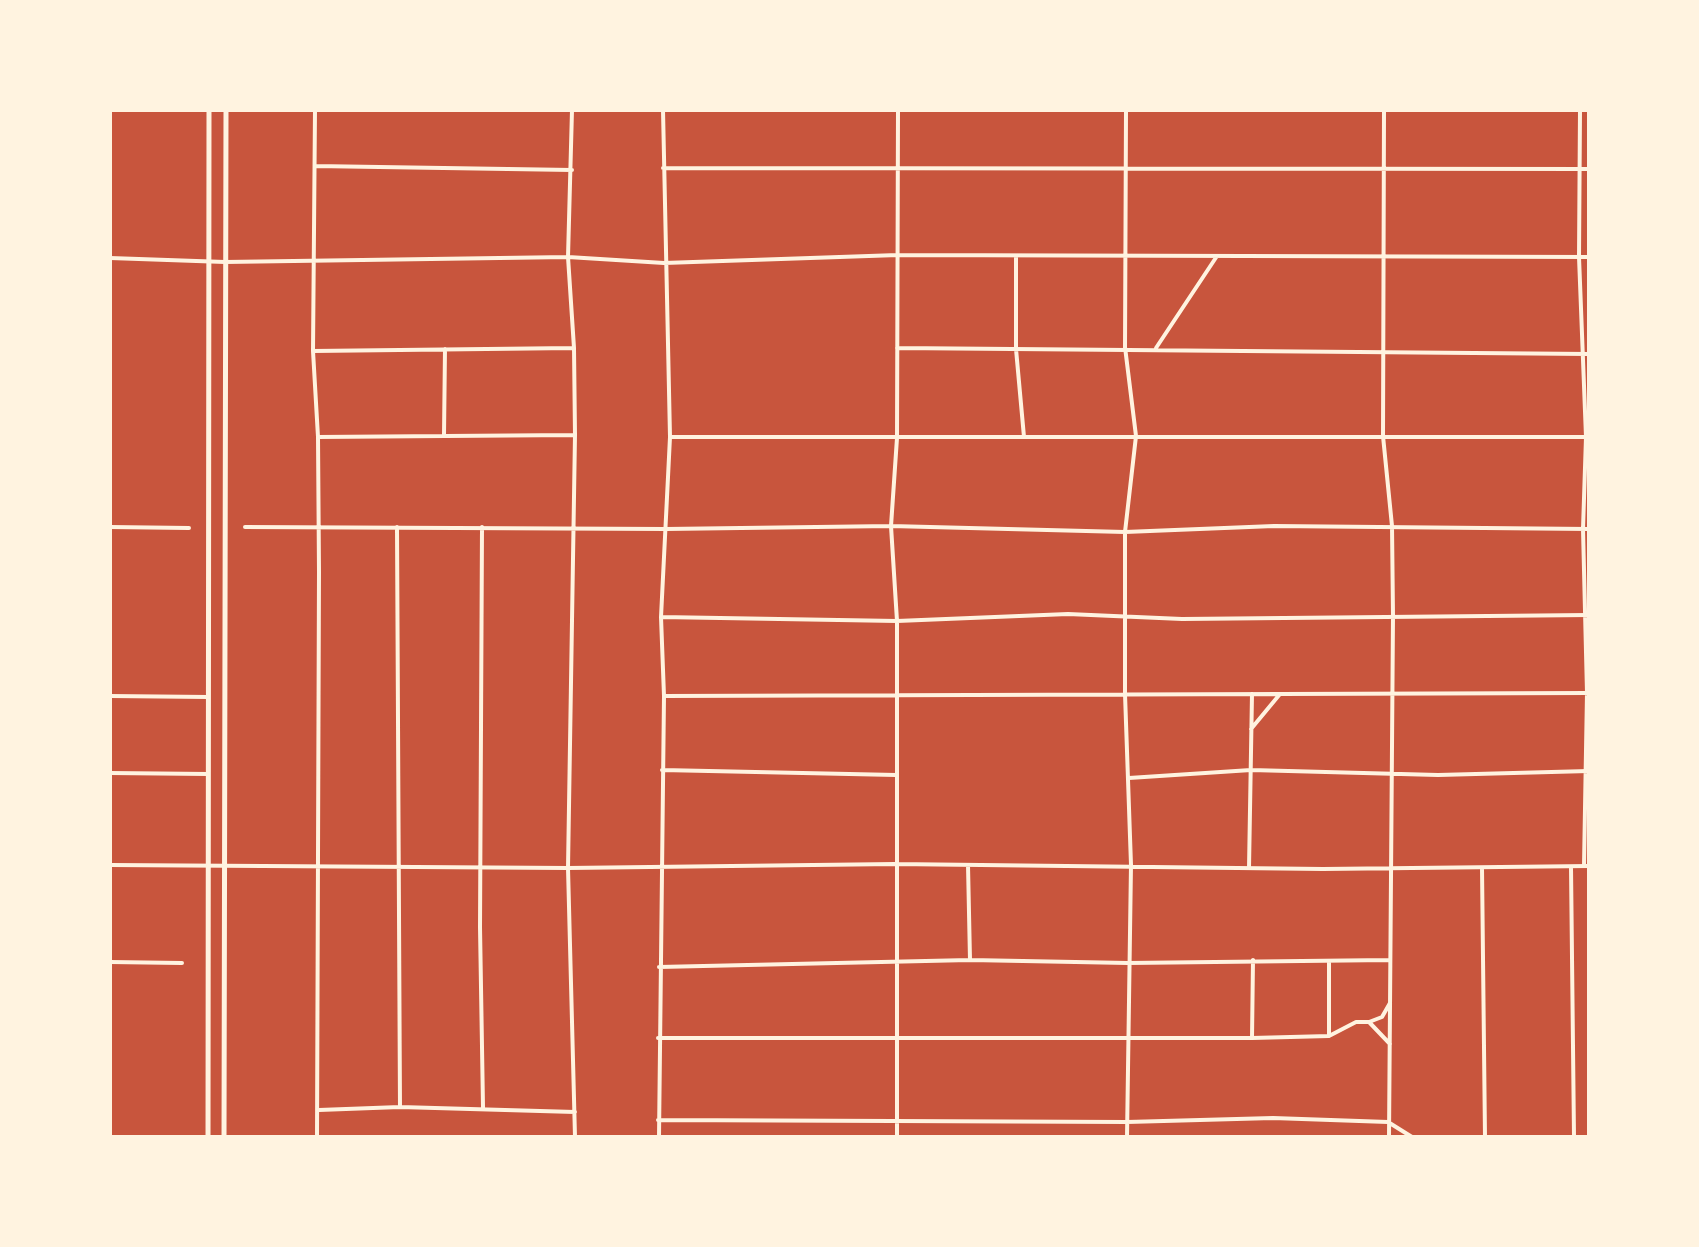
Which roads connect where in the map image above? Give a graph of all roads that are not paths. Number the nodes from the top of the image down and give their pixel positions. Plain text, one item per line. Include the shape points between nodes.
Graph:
1 (208, 110) edge
2 (226, 110) edge
3 (314, 110) edge
4 (572, 110) edge
5 (663, 110) edge
6 (898, 110) edge
7 (1126, 110) edge
8 (1384, 110) edge
9 (1580, 110) edge
10 (315, 166) junction
11 (663, 168) junction
12 (1384, 169) junction
13 (1589, 169) edge
14 (572, 170) junction
15 (898, 170) junction
16 (1126, 170) junction
17 (1579, 170) junction
18 (898, 255) junction
19 (1016, 255) junction
20 (1124, 255) junction
21 (1217, 256) junction
22 (1382, 256) junction
23 (568, 257) junction
24 (1579, 257) junction
25 (1589, 257) edge
26 (110, 258) edge
27 (313, 260) junction
28 (208, 261) junction
29 (225, 262) junction
30 (664, 264) junction
31 (1126, 347) junction
32 (574, 348) junction
33 (897, 348) junction
34 (1156, 348) junction
35 (444, 349) junction
36 (1016, 350) junction
37 (1382, 350) junction
38 (312, 351) junction
39 (1586, 354) edge
40 (575, 435) junction
41 (444, 436) junction
42 (1136, 436) junction
43 (1383, 436) junction
44 (318, 437) junction
45 (670, 437) junction
46 (1024, 437) junction
47 (897, 438) junction
48 (1588, 438) edge
49 (110, 526) edge
50 (891, 526) junction
51 (1392, 526) junction
52 (396, 527) junction
53 (482, 527) junction
54 (188, 528) dead end
55 (245, 528) dead end
56 (316, 528) junction
57 (572, 529) junction
58 (666, 529) junction
59 (1586, 529) edge
60 (1125, 532) junction
61 (1587, 615) edge
62 (1393, 616) junction
63 (660, 617) junction
64 (1127, 618) junction
65 (897, 621) junction
66 (1390, 692) junction
67 (1588, 693) edge
68 (895, 694) junction
69 (1124, 694) junction
70 (1252, 694) junction
71 (1281, 694) junction
72 (110, 696) edge
73 (664, 696) junction
74 (208, 697) junction
75 (1252, 729) junction
76 (662, 770) junction
77 (1251, 770) junction
78 (1587, 771) edge
79 (110, 773) edge
80 (208, 774) junction
81 (896, 774) junction
82 (1391, 774) junction
83 (1128, 778) junction
84 (895, 864) junction
85 (225, 865) junction
86 (398, 865) junction
87 (968, 865) junction
88 (1131, 865) junction
89 (110, 866) edge
90 (208, 866) junction
91 (316, 866) junction
92 (662, 866) junction
93 (1587, 866) edge
94 (480, 867) junction
95 (1571, 867) junction
96 (568, 868) junction
97 (1249, 868) junction
98 (1482, 868) junction
99 (1391, 869) junction
100 (970, 960) junction
101 (1253, 960) junction
102 (1389, 960) junction
103 (895, 961) junction
104 (1330, 961) junction
105 (110, 962) edge
106 (182, 963) dead end
107 (1128, 963) junction
108 (659, 967) junction
109 (1390, 1003) junction
110 (1368, 1022) junction
111 (896, 1036) junction
112 (1329, 1036) junction
113 (658, 1038) junction
114 (1126, 1038) junction
115 (1252, 1038) junction
116 (1390, 1045) junction
117 (400, 1107) junction
118 (483, 1108) junction
119 (317, 1110) junction
120 (575, 1112) junction
121 (897, 1118) junction
122 (658, 1120) junction
123 (1127, 1122) junction
124 (1388, 1122) junction
125 (208, 1137) edge
126 (224, 1137) edge
127 (318, 1137) edge
128 (575, 1137) edge
129 (659, 1137) edge
130 (897, 1137) edge
131 (1127, 1137) edge
132 (1389, 1137) edge
133 (1412, 1137) edge
134 (1485, 1137) edge
135 (1574, 1137) edge

1 - 28 main road
2 - 29 main road
3 - 10 street
4 - 14 street
5 - 11 street
6 - 15 street
7 - 16 street
8 - 12 street
9 - 17 street
10 - 14 street
10 - 27 street
11 - 15 street
11 - 30 street
12 - 16 street
12 - 17 street
12 - 22 street
13 - 17 street
14 - 23 street
15 - 16 street
15 - 18 street
16 - 20 street
17 - 24 street
18 - 19 street
18 - 30 street
18 - 33 street
19 - 20 street
19 - 36 street
20 - 21 street
20 - 31 street
21 - 22 street
21 - 34 street
22 - 24 street
22 - 37 street
23 - 27 street
23 - 30 street
23 - 32 street
24 - 25 street
24 - 39 street
26 - 28 street
27 - 29 street
27 - 38 street
28 - 29 street
28 - 74 main road
29 - 85 main road
30 - 45 street
31 - 34 street
31 - 36 street
31 - 42 street
32 - 35 street
32 - 40 street
33 - 36 street
33 - 47 street
34 - 37 street
35 - 38 street
35 - 41 street
36 - 46 street
37 - 39 street
37 - 43 street
38 - 44 street
39 - 48 street
40 - 41 street
40 - 57 street
41 - 44 street
42 - 43 street
42 - 46 street
42 - 60 street
43 - 48 street
43 - 51 street
44 - 56 street
45 - 47 street
45 - 58 street
46 - 47 street
47 - 50 street
48 - 59 street
49 - 54 street
50 - 58 street
50 - 60 street
50 - 65 street
51 - 59 street
51 - 60 street
51 - 62 street
52 - 53 street
52 - 56 street
52 - 86 street
53 - 57 street
53 - 94 street
55 - 56 street
56 - 91 street
57 - 58 street
57 - 96 street
58 - 63 street
59 - 61 street
60 - 64 street
61 - 62 street
61 - 67 street
62 - 64 street
62 - 66 street
63 - 65 street
63 - 73 street
64 - 65 street
64 - 69 street
65 - 68 street
66 - 67 street
66 - 71 street
66 - 82 street
67 - 78 street
68 - 69 street
68 - 73 street
68 - 81 street
69 - 70 street
69 - 83 street
70 - 71 street
70 - 75 street
71 - 75 street
72 - 74 street
73 - 76 street
74 - 80 main road
75 - 77 street
76 - 81 street
76 - 92 street
77 - 82 street
77 - 83 street
77 - 97 street
78 - 82 street
78 - 93 street
79 - 80 street
80 - 90 main road
81 - 84 street
82 - 99 street
83 - 88 street
84 - 87 street
84 - 92 street
84 - 103 street
85 - 90 street
85 - 91 street
85 - 126 main road
86 - 91 street
86 - 94 street
86 - 117 street
87 - 88 street
87 - 100 street
88 - 97 street
88 - 107 street
89 - 90 street
90 - 125 main road
91 - 119 street
92 - 96 street
92 - 108 street
93 - 95 street
94 - 96 street
94 - 118 street
95 - 98 street
95 - 135 street
96 - 120 street
97 - 99 street
98 - 99 street
98 - 134 street
99 - 102 street
100 - 103 street
100 - 107 street
101 - 104 street
101 - 107 street
101 - 115 street
102 - 104 street
102 - 109 street
103 - 108 street
103 - 111 street
104 - 112 street
105 - 106 street
107 - 114 street
108 - 113 street
109 - 110 street via 1382,1017
109 - 116 street
110 - 112 street
110 - 116 street
111 - 113 street
111 - 114 street
111 - 121 street
112 - 115 street
113 - 122 street
114 - 115 street
114 - 123 street
116 - 124 street
117 - 118 street
117 - 119 street
118 - 120 street
119 - 127 street
120 - 128 street
121 - 122 street
121 - 123 street
121 - 130 street
122 - 129 street
123 - 124 street
123 - 131 street
124 - 132 street
124 - 133 street

